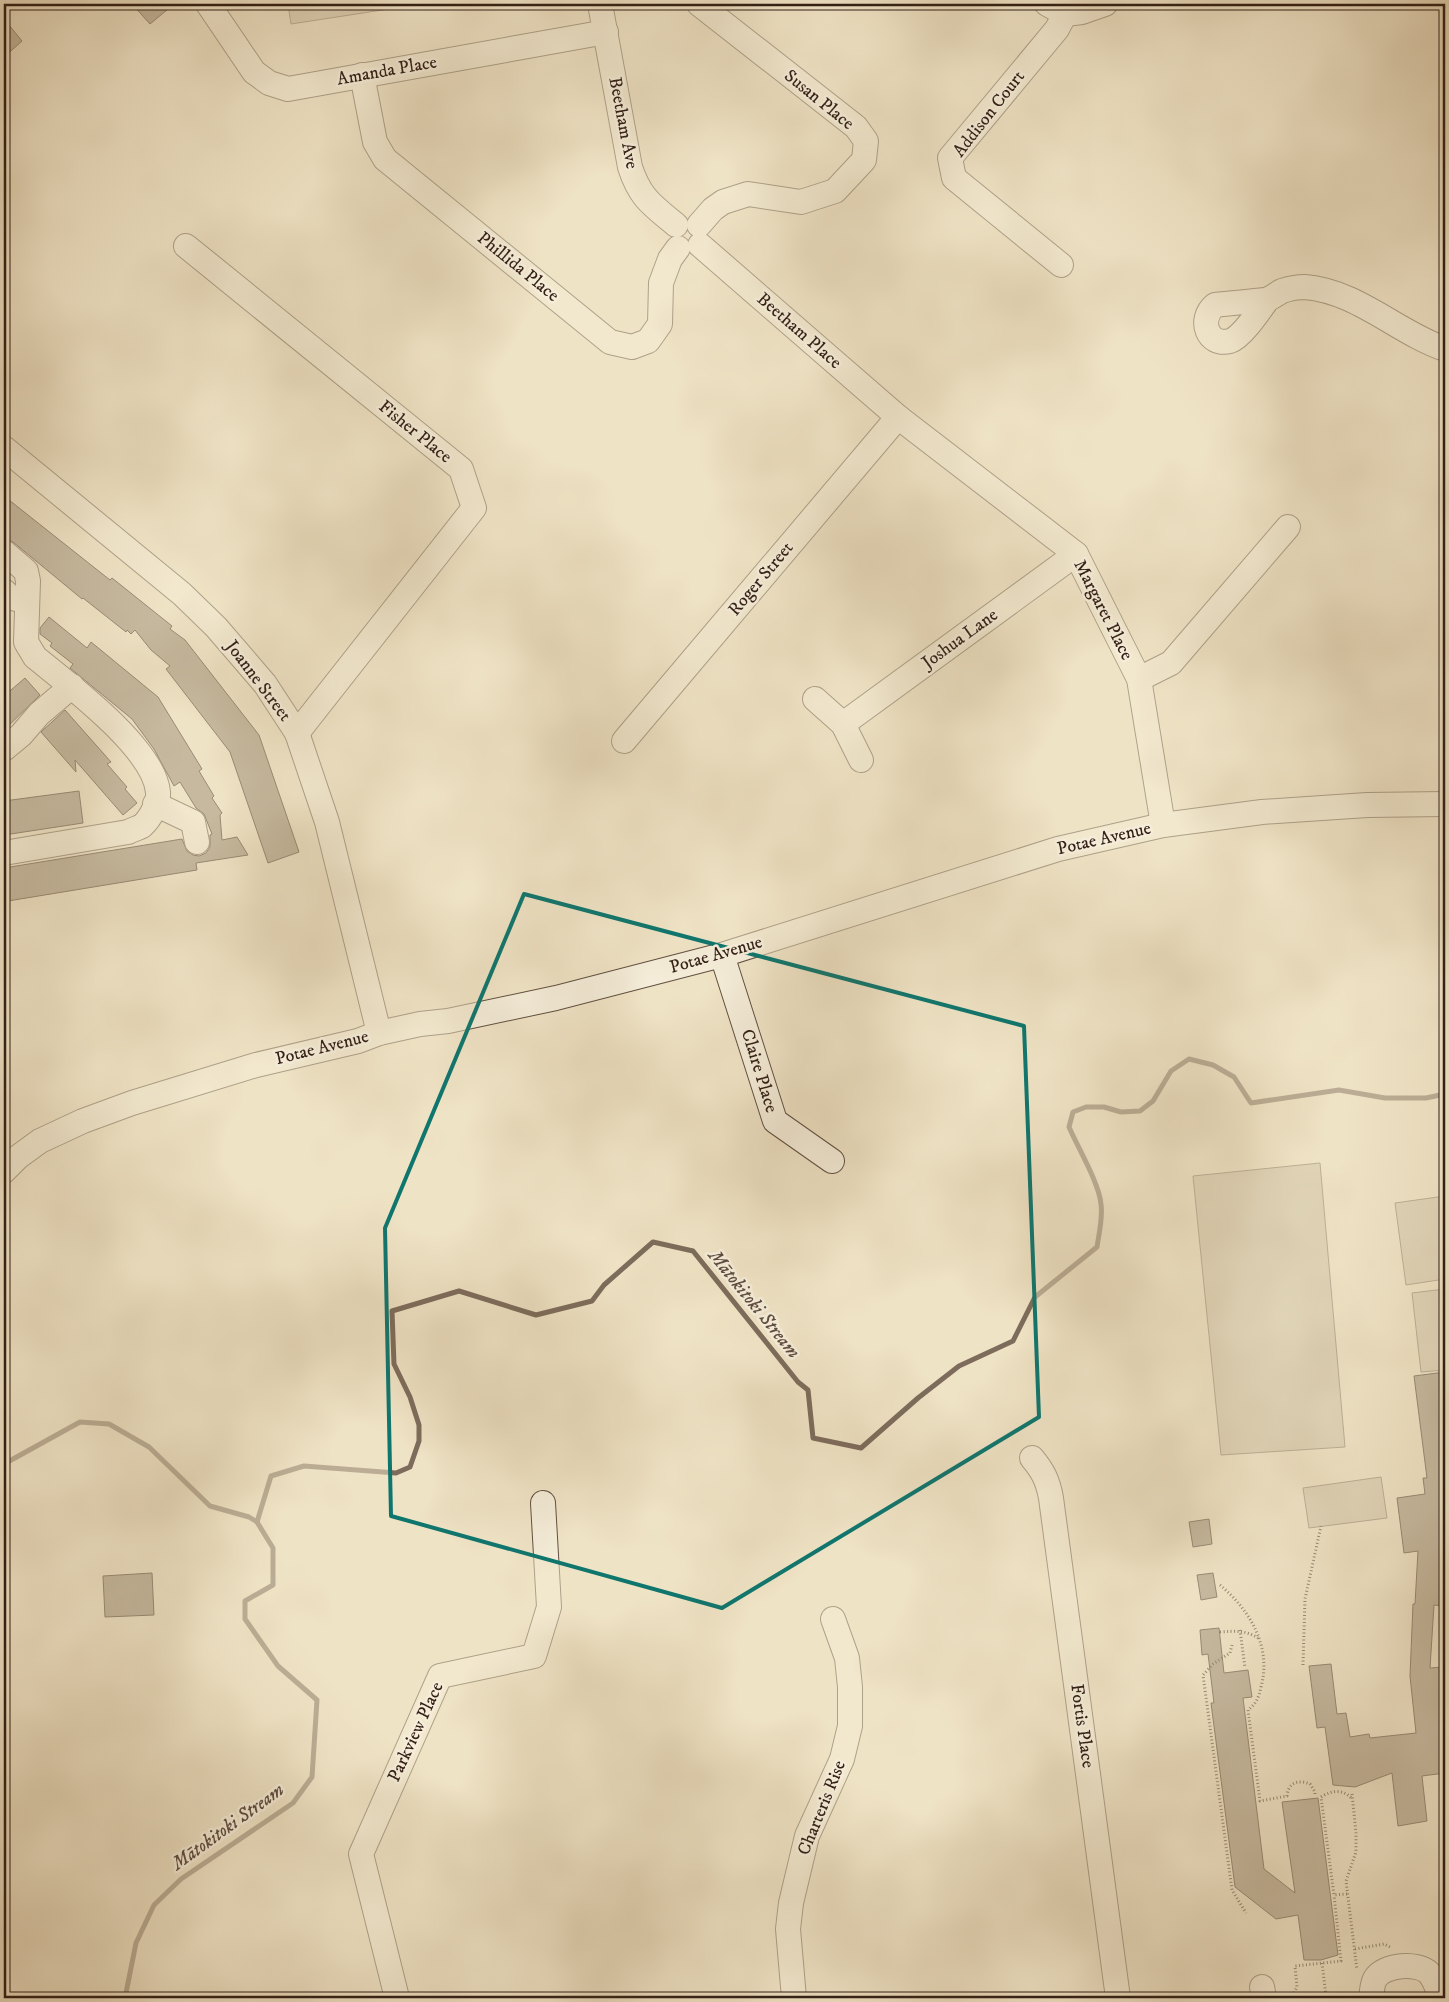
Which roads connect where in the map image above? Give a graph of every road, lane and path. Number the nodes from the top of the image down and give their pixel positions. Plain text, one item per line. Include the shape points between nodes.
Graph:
1 (208, 4) edge
2 (600, 4) edge
3 (699, 4) edge
4 (1105, 4) edge
5 (1056, 9) edge
6 (606, 32) junction
7 (362, 75) junction
8 (688, 236) junction
9 (186, 246) dead end
10 (1061, 265) dead end
11 (1267, 300) dead end
12 (1445, 349) edge
13 (898, 417) junction
14 (4, 448) edge
15 (1288, 527) dead end
16 (4, 552) edge
17 (1076, 554) junction
18 (4, 591) edge
19 (27, 601) junction
20 (1139, 679) junction
21 (72, 686) junction
22 (815, 699) dead end
23 (843, 724) junction
24 (297, 732) junction
25 (624, 741) dead end
26 (4, 749) edge
27 (861, 760) dead end
28 (155, 804) junction
29 (1445, 804) edge
30 (1163, 825) junction
31 (197, 842) dead end
32 (4, 853) edge
33 (722, 955) junction
34 (379, 1034) junction
35 (832, 1160) dead end
36 (4, 1171) edge
37 (1032, 1458) dead end
38 (543, 1502) dead end
39 (1321, 1526) dead end
40 (1220, 1585) dead end
41 (833, 1619) dead end
42 (1240, 1630) junction
43 (1220, 1632) dead end
44 (1259, 1639) junction
45 (1232, 1645) dead end
46 (1303, 1665) dead end
47 (1245, 1668) dead end
48 (1326, 1794) junction
49 (1352, 1794) dead end
50 (1353, 1800) junction
51 (1347, 1894) junction
52 (1334, 1895) junction
53 (1246, 1913) dead end
54 (1391, 1947) dead end
55 (1354, 1949) junction
56 (1322, 1963) junction
57 (1267, 1993) edge
58 (1372, 1994) edge
59 (1326, 1996) dead end
60 (397, 1998) edge
61 (794, 1998) edge
62 (1118, 1998) edge
63 (1441, 1998) edge

1 - 7 street, Amanda Place via 254,72 269,83 288,89
2 - 6 street, Beetham Ave
3 - 8 street, Susan Place via 856,127 866,142 864,160 835,192 802,202 748,194 713,209
4 - 5 street via 1082,12
5 - 10 street, Addison Court via 1057,29 950,158 954,178
6 - 7 street, Amanda Place
6 - 8 street, Beetham Ave via 636,185 647,201
7 - 8 street, Phillida Place via 375,142 385,159 610,342 632,347 648,341 660,324 661,283 670,259
8 - 13 street, Beetham Place
9 - 24 street, Fisher Place via 461,469 474,508
11 - 12 street via 1281,291 1303,287 1320,290 1371,310
13 - 17 street, Margaret Place
13 - 25 street, Roger Street
14 - 24 street, Joanne Street via 182,594 216,627 265,684
15 - 20 street via 1171,663
16 - 19 street via 26,571
17 - 20 street, Margaret Place
17 - 23 street, Joshua Lane
18 - 19 street via 11,598
19 - 21 street via 26,642 30,651
20 - 30 street, Margaret Place
21 - 26 street
21 - 28 street via 133,745 152,773 158,792
22 - 23 street
23 - 27 street
24 - 34 street, Joanne Street via 327,822
28 - 31 street via 193,822
28 - 32 street via 142,825 128,832
29 - 30 street, Potae Avenue via 1296,809
30 - 33 street, Potae Avenue via 1024,859
33 - 34 street, Potae Avenue via 556,998
33 - 35 street, Claire Place via 775,1121
34 - 36 street, Potae Avenue via 256,1065 132,1103 40,1141
37 - 62 street, Fortis Place via 1043,1472 1051,1498
38 - 60 street, Parkview Place via 549,1607 534,1656 440,1676 361,1854
39 - 46 path via 1305,1599
40 - 44 path via 1255,1625
41 - 61 street, Charteris Rise via 847,1658 850,1726 842,1759 807,1836 790,1902 789,1948
42 - 43 path
42 - 44 path
42 - 47 path
44 - 48 path via 1264,1656 1264,1679 1254,1706 1248,1710 1260,1801 1287,1796 1289,1788 1296,1782 1310,1784 1315,1794
45 - 53 path via 1230,1653 1203,1675 1232,1890
48 - 50 path via 1340,1791 1349,1794
48 - 52 path via 1321,1797
49 - 50 path
50 - 51 path via 1356,1852 1346,1880
51 - 52 path
51 - 55 path
52 - 56 path via 1340,1960
54 - 55 path via 1384,1944
55 - 58 path via 1359,1992
56 - 57 path via 1295,1966 1297,1987 1294,1993
56 - 59 path
58 - 63 street via 1375,1979 1386,1970 1401,1966 1428,1972

